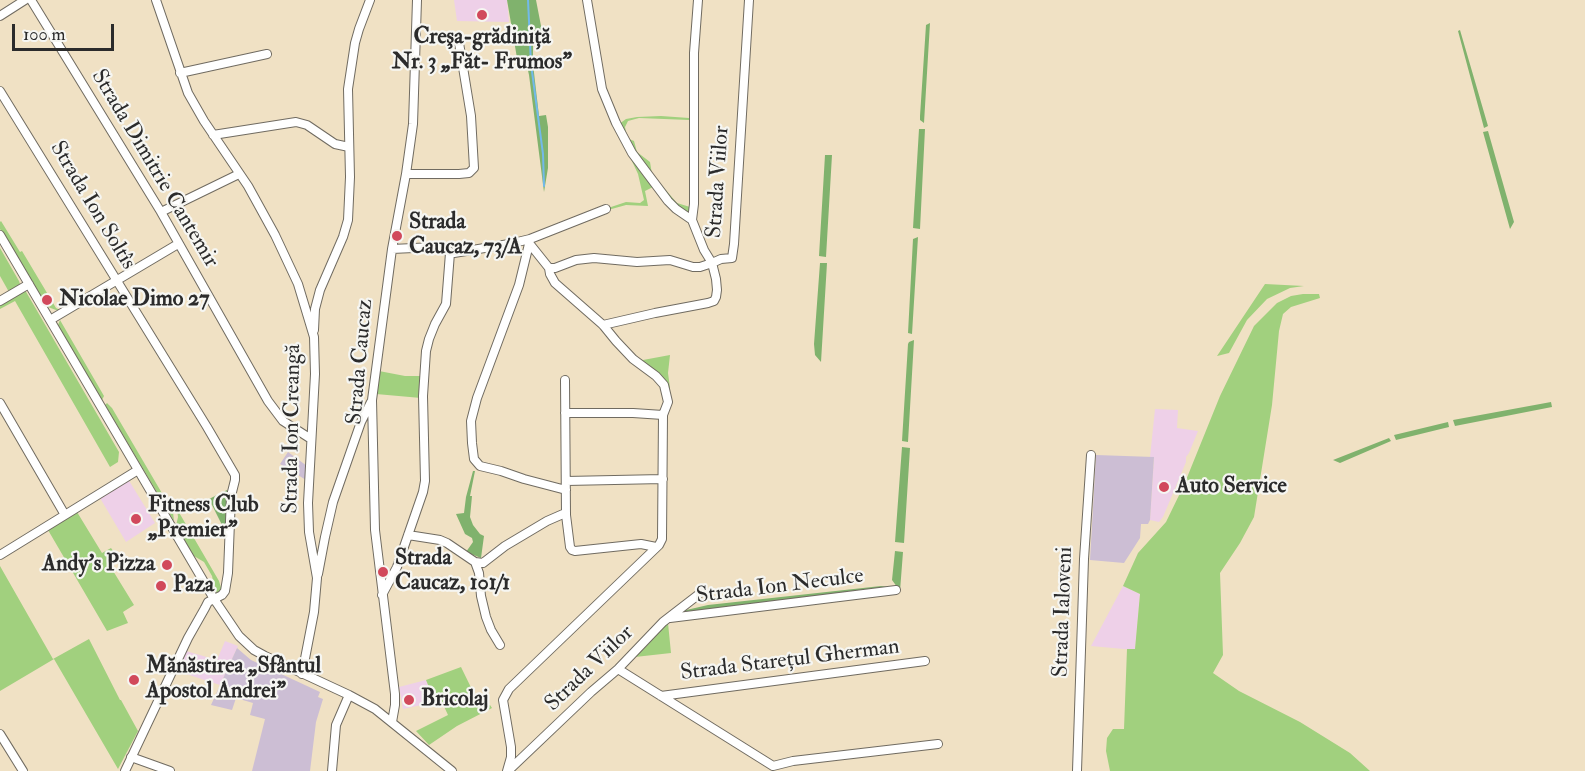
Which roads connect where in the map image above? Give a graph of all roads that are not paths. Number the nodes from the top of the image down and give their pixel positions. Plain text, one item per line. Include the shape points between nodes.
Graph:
1 (25, 0) edge
2 (31, 0) edge
3 (156, 0) edge
4 (370, 0) edge
5 (417, 0) edge
6 (587, 0) edge
7 (698, 0) edge
8 (749, 0) edge
9 (0, 16) edge
10 (459, 43) dead end
11 (267, 54) dead end
12 (180, 73) junction
13 (0, 91) edge
14 (213, 135) junction
15 (349, 147) junction
16 (239, 174) junction
17 (406, 174) junction
18 (606, 209) dead end
19 (161, 212) junction
20 (692, 220) junction
21 (0, 236) edge
22 (530, 241) junction
23 (178, 244) junction
24 (392, 249) junction
25 (450, 253) junction
26 (712, 263) junction
27 (549, 268) junction
28 (117, 281) junction
29 (29, 284) junction
30 (0, 301) edge
31 (50, 320) junction
32 (603, 325) junction
33 (314, 337) junction
34 (565, 380) dead end
35 (372, 400) junction
36 (0, 403) edge
37 (565, 413) junction
38 (663, 416) junction
39 (311, 439) junction
40 (1091, 455) dead end
41 (138, 470) junction
42 (663, 479) junction
43 (566, 485) junction
44 (567, 515) junction
45 (65, 516) junction
46 (408, 535) junction
47 (656, 547) junction
48 (0, 555) edge
49 (475, 562) junction
50 (317, 578) junction
51 (896, 590) dead end
52 (382, 595) junction
53 (698, 595) dead end
54 (214, 599) junction
55 (668, 619) junction
56 (500, 645) dead end
57 (925, 661) dead end
58 (618, 669) junction
59 (302, 674) junction
60 (349, 695) junction
61 (661, 696) junction
62 (392, 722) junction
63 (0, 734) edge
64 (938, 744) dead end
65 (131, 758) junction
66 (22, 771) edge
67 (125, 771) edge
68 (170, 771) edge
69 (332, 771) edge
70 (452, 771) edge
71 (507, 771) edge
72 (1077, 771) edge

1 - 9 street
2 - 19 street, Strada Dimitrie Cantemir
3 - 12 street, Strada Ion Creangă
4 - 15 street via 355,43 348,89
5 - 17 street, Strada Caucaz via 415,100
6 - 20 street via 602,89 616,123 632,153 668,201
7 - 20 street, Strada Viilor
8 - 26 street, Strada Viilor via 734,244 732,258
10 - 17 street via 471,116 474,168 465,174
11 - 12 street
12 - 14 street, Strada Ion Creangă
13 - 28 street, Strada Ion Soltîs
14 - 15 street via 296,122 335,144
14 - 16 street, Strada Ion Creangă
15 - 33 street via 348,220 316,303
16 - 19 street
16 - 33 street, Strada Ion Creangă via 294,276
17 - 24 street, Strada Caucaz
18 - 22 street
19 - 23 street, Strada Dimitrie Cantemir
20 - 26 street, Strada Viilor
21 - 29 street
22 - 25 street
22 - 27 street
22 - 43 street via 519,285 472,414 472,443 476,463 484,468
23 - 28 street
23 - 39 street, Strada Dimitrie Cantemir via 276,412
24 - 25 street via 435,248
24 - 35 street, Strada Caucaz
25 - 46 street via 446,304 426,351 425,481
26 - 27 street via 693,267 670,260 594,258
26 - 32 street via 717,290 714,301
27 - 32 street via 555,283
28 - 31 street
28 - 54 street, Strada Ion Soltîs via 235,475 227,583 222,595
29 - 30 street
29 - 31 street
31 - 41 street
32 - 38 street via 664,386 668,402
33 - 39 street, Strada Ion Creangă
34 - 37 street
35 - 50 street via 333,502
35 - 52 street, Strada Caucaz via 375,530
36 - 45 street
37 - 38 street
37 - 43 street
38 - 42 street
39 - 50 street, Strada Ion Creangă via 309,532
40 - 72 street, Strada Ialoveni
41 - 45 street
41 - 54 street
42 - 43 street
42 - 47 street via 662,539
43 - 44 street
44 - 47 street via 574,551 641,544
44 - 49 street via 547,521 487,561
45 - 48 street
46 - 49 street via 447,543
46 - 52 street
47 - 71 street via 505,695 511,747
49 - 56 street via 486,617
50 - 59 street, Strada Ion Creangă
51 - 55 street, Strada Ion Neculce
52 - 62 street, Strada Caucaz via 395,694
53 - 55 street, Strada Viilor
54 - 59 street via 245,643
54 - 65 street, Strada Ion Soltîs via 208,602 188,638
55 - 58 street, Strada Viilor
57 - 61 street, Strada Starețul Gherman
58 - 61 street
58 - 71 street, Strada Viilor
59 - 60 street
60 - 62 street
60 - 69 street via 336,725
61 - 64 street via 773,766
62 - 70 street
63 - 66 street
65 - 67 street, Strada Ion Soltîs
65 - 68 street

